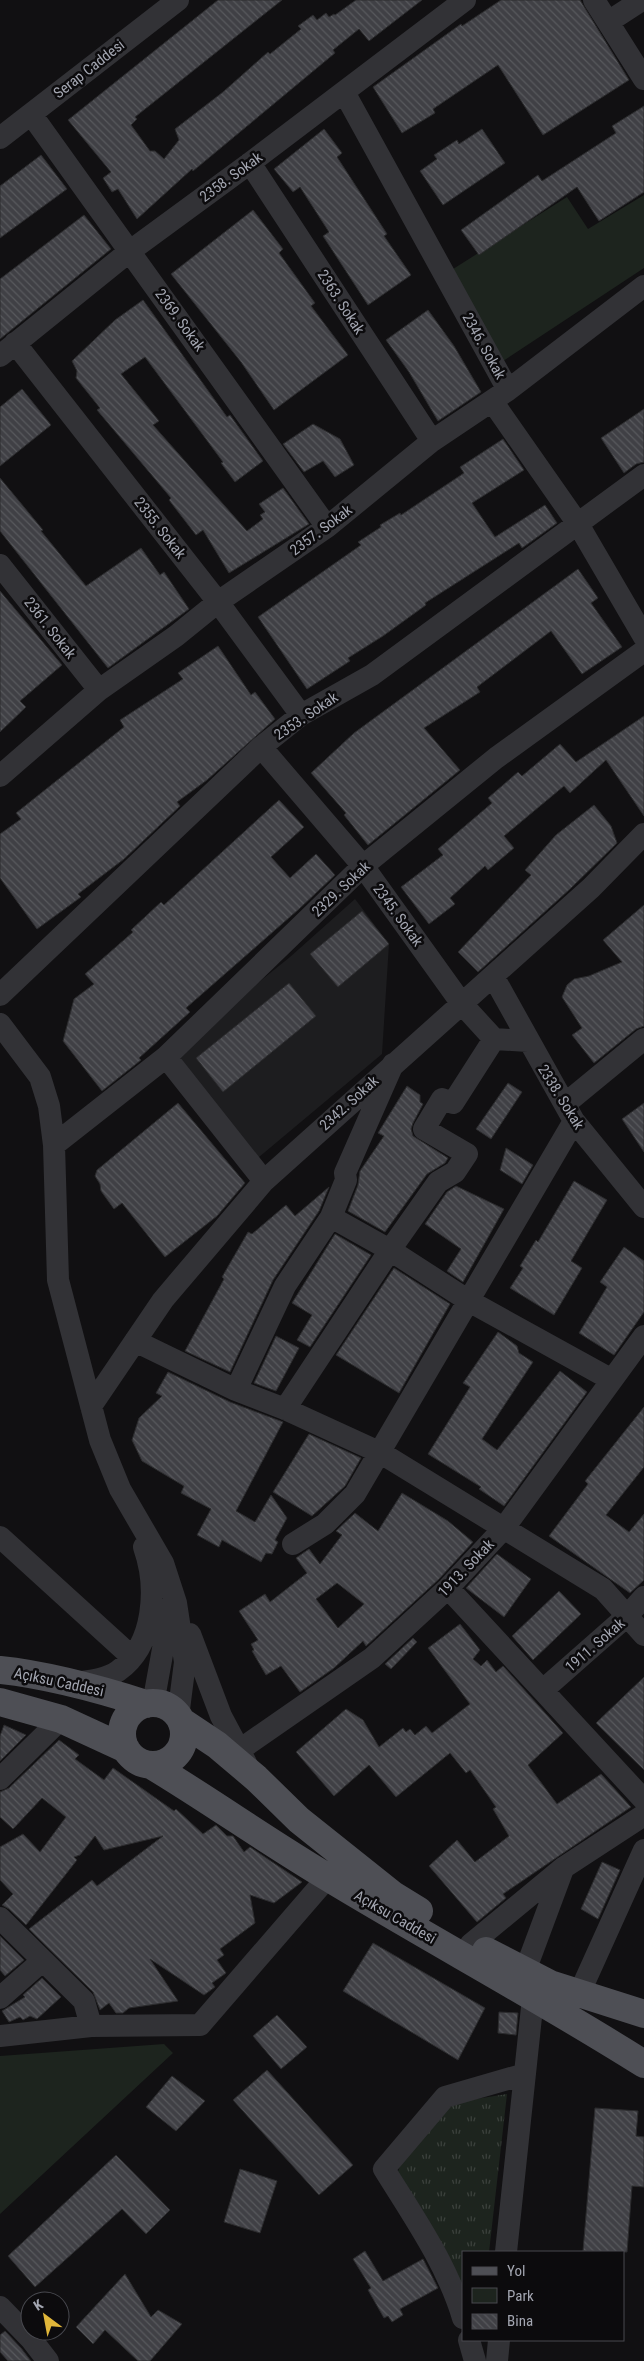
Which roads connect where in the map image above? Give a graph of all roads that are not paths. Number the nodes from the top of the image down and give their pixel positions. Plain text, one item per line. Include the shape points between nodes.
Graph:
1 (178, 0) edge
2 (464, 0) edge
3 (594, 0) edge
4 (642, 0) edge
5 (438, 8) edge
6 (608, 22) junction
7 (644, 78) edge
8 (344, 92) junction
9 (31, 114) junction
10 (0, 138) edge
11 (250, 163) junction
12 (130, 251) junction
13 (644, 286) edge
14 (8, 350) edge
15 (508, 390) junction
16 (432, 441) junction
17 (644, 475) edge
18 (578, 524) junction
19 (327, 527) junction
20 (0, 565) edge
21 (218, 602) junction
22 (644, 637) edge
23 (644, 651) edge
24 (99, 690) junction
25 (301, 715) junction
26 (261, 747) junction
27 (0, 776) edge
28 (644, 834) edge
29 (364, 866) junction
30 (493, 976) junction
31 (0, 995) edge
32 (462, 1004) junction
33 (0, 1024) edge
34 (494, 1039) junction
35 (644, 1039) edge
36 (528, 1041) junction
37 (166, 1057) junction
38 (393, 1064) junction
39 (569, 1113) junction
40 (54, 1145) junction
41 (264, 1181) junction
42 (644, 1207) edge
43 (331, 1217) junction
44 (390, 1250) junction
45 (469, 1301) junction
46 (644, 1336) edge
47 (135, 1341) junction
48 (612, 1380) junction
49 (236, 1390) junction
50 (91, 1406) junction
51 (285, 1409) junction
52 (381, 1453) junction
53 (120, 1488) junction
54 (504, 1528) junction
55 (0, 1537) edge
56 (293, 1544) dead end
57 (163, 1563) junction
58 (448, 1588) junction
59 (644, 1597) edge
60 (176, 1603) junction
61 (627, 1616) junction
62 (644, 1635) edge
63 (132, 1657) junction
64 (0, 1670) edge
65 (71, 1683) junction
66 (543, 1690) junction
67 (0, 1702) edge
68 (149, 1704) junction
69 (62, 1719) junction
70 (180, 1719) junction
71 (126, 1749) junction
72 (238, 1752) junction
73 (151, 1764) junction
74 (256, 1778) junction
75 (0, 1779) edge
76 (644, 1800) edge
77 (644, 1815) edge
78 (644, 1850) edge
79 (563, 1868) junction
80 (327, 1878) junction
81 (0, 1918) edge
82 (472, 1944) junction
83 (42, 1961) junction
84 (525, 1970) junction
85 (579, 1994) junction
86 (0, 1998) edge
87 (533, 1998) junction
88 (644, 2014) edge
89 (91, 2026) junction
90 (0, 2036) edge
91 (644, 2064) edge
92 (525, 2074) junction
93 (506, 2251) edge
94 (462, 2315) edge
95 (4, 2317) edge
96 (469, 2341) edge
97 (499, 2341) edge
98 (48, 2361) edge
99 (475, 2361) edge
100 (497, 2361) edge

1 - 9 street, Serap Caddesi
2 - 5 street, 2358. Sokak
3 - 6 street
4 - 6 street
5 - 8 street, 2358. Sokak
6 - 7 street
8 - 11 street, 2358. Sokak
8 - 15 street, 2346. Sokak
9 - 10 street, Serap Caddesi
9 - 12 street, 2369. Sokak
11 - 12 street, 2358. Sokak
11 - 16 street, 2363. Sokak
12 - 14 street, 2358. Sokak
12 - 19 street, 2369. Sokak
13 - 15 street, 2357. Sokak
14 - 21 street, 2355. Sokak
15 - 16 street, 2357. Sokak
15 - 18 street, 2346. Sokak via 492,401
16 - 19 street, 2357. Sokak
17 - 18 street, 2353. Sokak
18 - 22 street, 2346. Sokak
18 - 25 street, 2353. Sokak via 372,675
19 - 21 street, 2357. Sokak
20 - 24 street, 2361. Sokak
21 - 24 street, 2357. Sokak
21 - 25 street, 2355. Sokak
23 - 29 street, 2329. Sokak via 496,758
24 - 27 street, 2357. Sokak
25 - 26 street, 2353. Sokak
26 - 29 street, 2345. Sokak
26 - 31 street, 2353. Sokak
28 - 30 street, 2342. Sokak via 591,888
29 - 32 street, 2345. Sokak
29 - 37 street, 2329. Sokak
30 - 32 street, 2342. Sokak
30 - 36 street, 2338. Sokak
32 - 34 street, 2345. Sokak
32 - 38 street, 2342. Sokak
33 - 40 street via 40,1077 49,1106
34 - 36 street
34 - 44 street via 453,1103 442,1099 424,1129 467,1154 455,1172 438,1182
35 - 39 street
36 - 39 street, 2338. Sokak
37 - 40 street, 2329. Sokak
37 - 41 street
38 - 41 street, 2342. Sokak
38 - 43 street via 345,1173 346,1180
39 - 42 street, 2338. Sokak
39 - 45 street
40 - 50 street via 58,1280
41 - 47 street, 2342. Sokak via 163,1300
43 - 44 street
43 - 49 street via 285,1286
44 - 45 street
44 - 51 street
45 - 48 street
45 - 52 street
46 - 48 street, 1913. Sokak
47 - 49 street
47 - 50 street, 2342. Sokak
48 - 54 street, 1913. Sokak
49 - 51 street
50 - 53 street via 100,1440
51 - 52 street
52 - 54 street
52 - 56 street via 355,1494 325,1524
53 - 57 street
53 - 63 street via 145,1551 152,1588 147,1629
54 - 58 street, 1913. Sokak
54 - 61 street via 603,1589
55 - 63 street
57 - 60 street
57 - 68 street via 169,1600 167,1626
58 - 66 street
58 - 72 street, 1913. Sokak via 372,1658
59 - 61 street, 1911. Sokak
60 - 70 street via 185,1662
60 - 72 street
61 - 62 street
61 - 66 street, 1911. Sokak
63 - 65 street via 118,1671 101,1678
64 - 65 main road, Açıksu Caddesi
65 - 68 main road, Açıksu Caddesi
66 - 76 street
67 - 69 main road, Açıksu Caddesi
68 - 70 main road via 166,1706
68 - 71 main road via 136,1709 124,1725 122,1735
69 - 71 main road, Açıksu Caddesi
69 - 75 street
70 - 73 main road via 184,1731 179,1751 164,1763
70 - 74 main road, Açıksu Caddesi
71 - 73 main road via 136,1760
72 - 74 street
73 - 80 main road, Açıksu Caddesi
74 - 82 main road, Açıksu Caddesi via 299,1820 394,1895
77 - 79 street
78 - 85 street
79 - 82 street
79 - 84 street
80 - 87 main road, Açıksu Caddesi
80 - 89 street via 200,2025
81 - 83 street
82 - 84 main road, Açıksu Caddesi
83 - 86 street
83 - 89 street via 84,2002
84 - 85 main road, Açıksu Caddesi via 550,1984
85 - 88 main road, Açıksu Caddesi
87 - 91 main road, Açıksu Caddesi
87 - 92 street
89 - 90 street
92 - 93 street
92 - 94 street via 446,2097 384,2169 427,2240 456,2296
95 - 98 street via 31,2338
96 - 99 street
97 - 100 street

